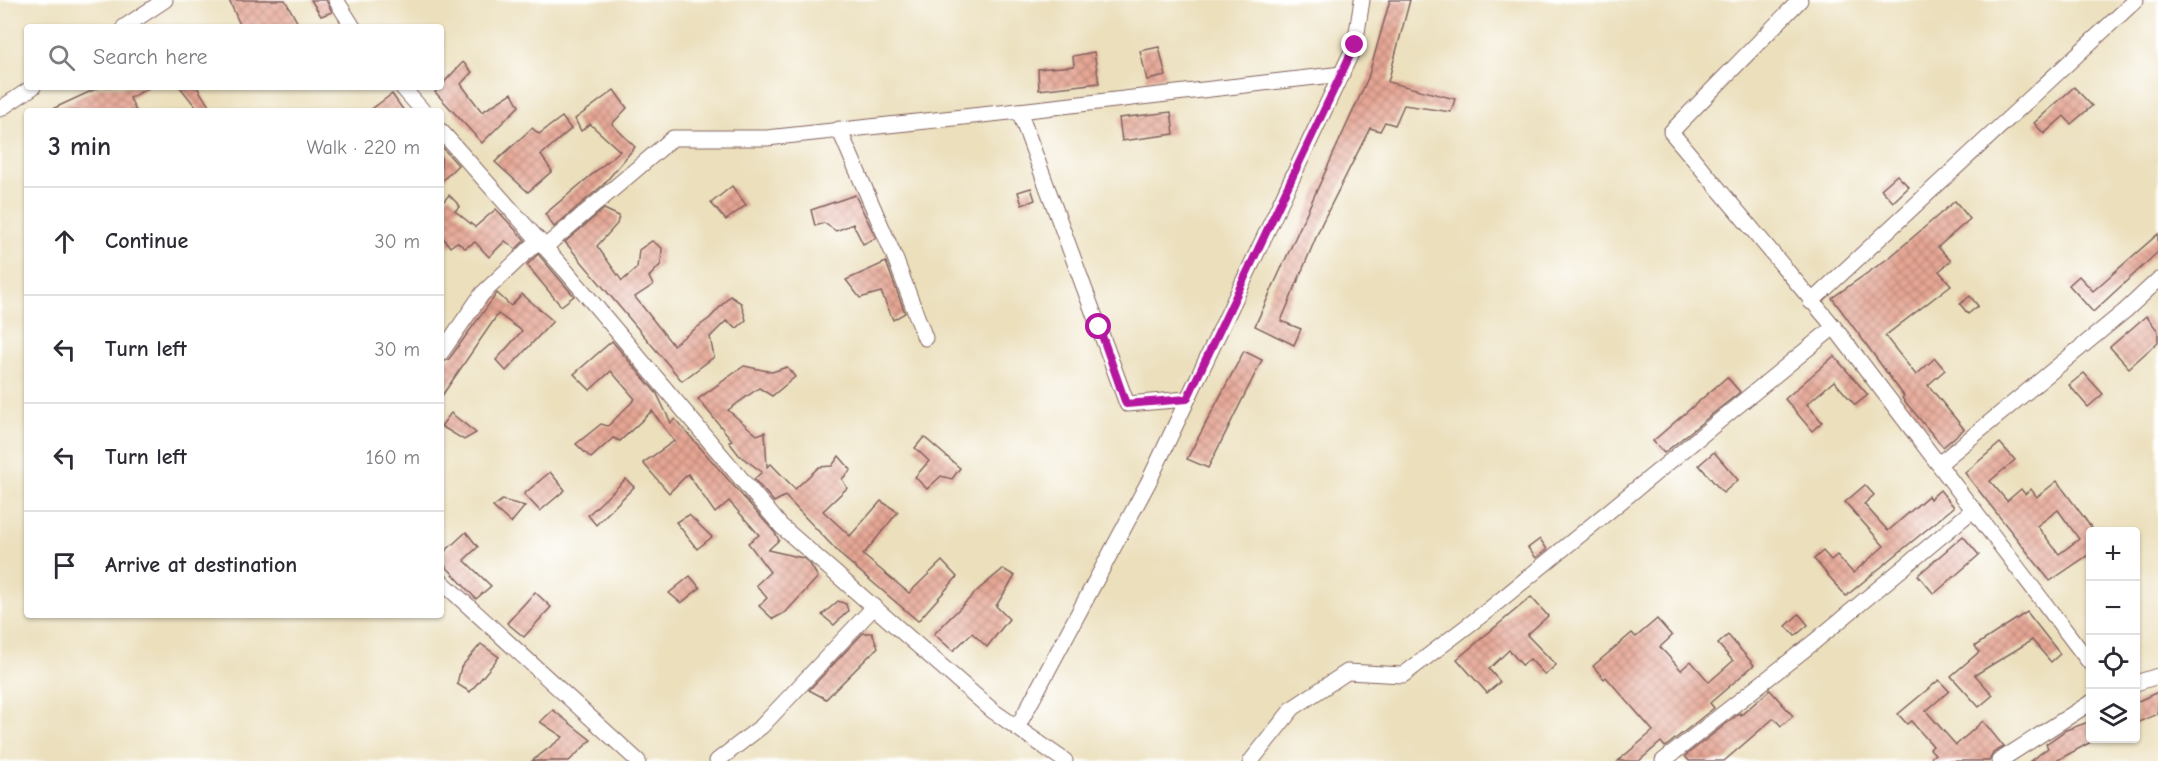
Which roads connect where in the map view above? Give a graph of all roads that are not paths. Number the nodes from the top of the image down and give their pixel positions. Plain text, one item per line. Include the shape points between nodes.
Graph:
1 (165, 0) edge
2 (336, 0) edge
3 (1362, 0) edge
4 (1800, 0) edge
5 (2136, 0) edge
6 (129, 24) edge
7 (351, 24) edge
8 (1342, 74) junction
9 (28, 90) edge
10 (405, 90) edge
11 (420, 108) edge
12 (0, 109) edge
13 (1019, 111) junction
14 (839, 129) junction
15 (444, 134) edge
16 (542, 243) junction
17 (2158, 280) edge
18 (1811, 302) junction
19 (1834, 327) junction
20 (925, 338) dead end
21 (444, 349) edge
22 (1187, 399) junction
23 (1939, 464) junction
24 (1974, 509) junction
25 (444, 584) edge
26 (874, 607) junction
27 (2086, 656) edge
28 (2158, 676) edge
29 (2140, 682) edge
30 (2086, 706) edge
31 (1017, 728) junction
32 (1059, 759) edge
33 (638, 761) edge
34 (717, 761) edge
35 (1251, 761) edge
36 (1663, 761) edge
37 (1999, 761) edge

1 - 6 street
2 - 7 street
3 - 8 street via 1355,45
4 - 18 street via 1671,132
5 - 18 street
8 - 13 street
8 - 22 street
9 - 12 street
10 - 11 street
13 - 14 street
13 - 22 street via 1126,404
14 - 16 street via 767,138 673,138
14 - 20 street
15 - 16 street
16 - 21 street via 482,294
16 - 26 street via 781,526
17 - 23 street
18 - 19 street
19 - 23 street
19 - 35 street via 1403,675 1347,672 1293,708
22 - 31 street via 1149,481
23 - 24 street
24 - 27 street
24 - 36 street
25 - 33 street
26 - 31 street
26 - 34 street via 762,726
28 - 29 street
30 - 37 street
31 - 32 street

